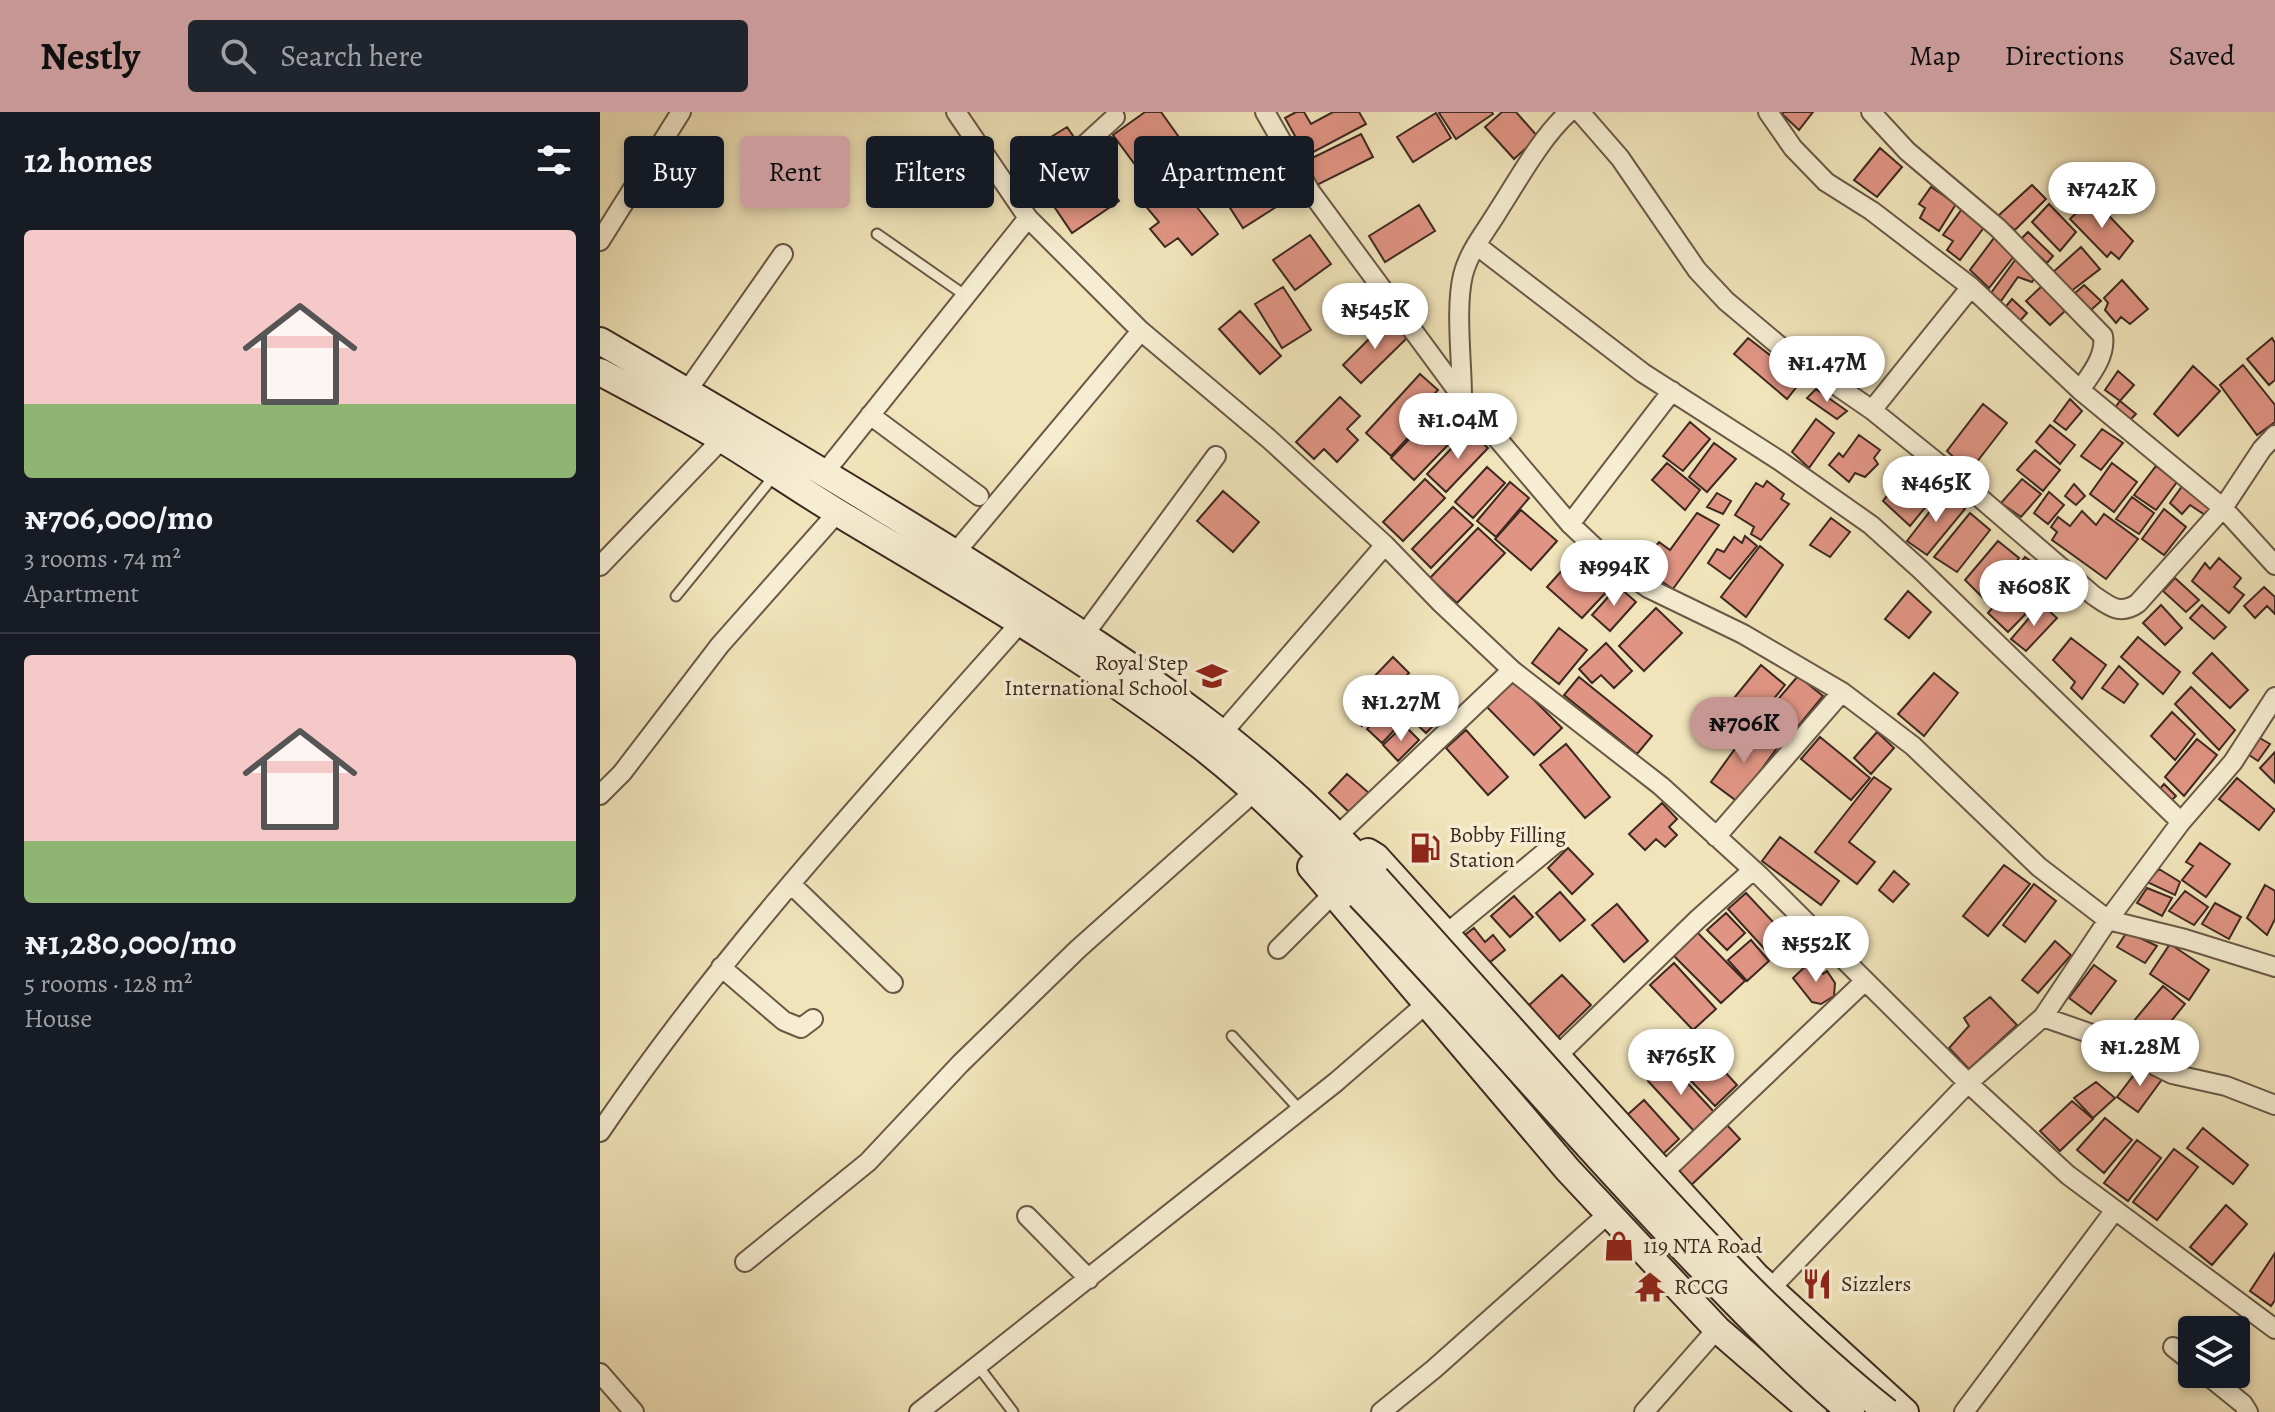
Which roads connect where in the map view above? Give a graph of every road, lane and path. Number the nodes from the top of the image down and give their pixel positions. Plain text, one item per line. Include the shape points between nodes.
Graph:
1 (681, 112) edge
2 (956, 112) edge
3 (1265, 112) edge
4 (1569, 112) edge
5 (1580, 112) edge
6 (1768, 112) edge
7 (1871, 112) edge
8 (1115, 117) dead end
9 (1024, 211) junction
10 (877, 234) dead end
11 (600, 241) edge
12 (1476, 245) junction
13 (783, 254) dead end
14 (1971, 287) junction
15 (966, 296) junction
16 (1141, 331) junction
17 (600, 341) edge
18 (600, 372) edge
19 (2080, 390) junction
20 (687, 391) junction
21 (1672, 391) junction
22 (1462, 397) junction
23 (1872, 410) junction
24 (870, 415) junction
25 (2275, 435) edge
26 (722, 439) junction
27 (1216, 456) dead end
28 (825, 472) junction
29 (776, 473) junction
30 (979, 496) dead end
31 (2223, 508) junction
32 (837, 513) junction
33 (1570, 524) junction
34 (1385, 545) junction
35 (955, 553) junction
36 (2275, 565) edge
37 (600, 566) edge
38 (676, 596) dead end
39 (1021, 622) junction
40 (1084, 635) junction
41 (1512, 670) junction
42 (1842, 692) junction
43 (2275, 697) edge
44 (1223, 732) junction
45 (1254, 792) junction
46 (600, 795) edge
47 (2181, 822) junction
48 (1304, 837) junction
49 (1716, 837) junction
50 (1343, 841) junction
51 (1556, 843) dead end
52 (1753, 870) junction
53 (792, 885) junction
54 (1368, 887) junction
55 (1333, 894) junction
56 (2108, 920) junction
57 (1446, 934) junction
58 (1278, 949) dead end
59 (721, 967) junction
60 (2275, 967) edge
61 (1865, 981) junction
62 (893, 983) dead end
63 (1426, 1004) junction
64 (2043, 1017) junction
65 (813, 1019) dead end
66 (1232, 1036) dead end
67 (1557, 1056) junction
68 (1968, 1083) junction
69 (2275, 1105) edge
70 (1300, 1110) junction
71 (600, 1132) edge
72 (1663, 1173) junction
73 (2115, 1210) junction
74 (1608, 1214) junction
75 (1027, 1216) dead end
76 (745, 1262) dead end
77 (1089, 1279) junction
78 (1770, 1289) junction
79 (1717, 1329) junction
80 (2275, 1329) edge
81 (2173, 1347) dead end
82 (2178, 1351) edge
83 (978, 1366) junction
84 (1858, 1371) junction
85 (600, 1373) edge
86 (2223, 1388) edge
87 (634, 1412) edge
88 (919, 1412) edge
89 (1013, 1412) edge
90 (1381, 1412) edge
91 (1644, 1412) edge
92 (1813, 1412) edge
93 (1823, 1412) edge
94 (1851, 1412) edge
95 (1887, 1412) edge
96 (1905, 1412) edge
97 (1964, 1412) edge
98 (2248, 1412) edge

1 - 11 street
2 - 9 street
3 - 22 street via 1310,191
4 - 12 street
5 - 23 street via 1726,301 1782,348
6 - 14 street via 1826,182
7 - 19 street via 1907,151 1998,228 2103,336 2103,349
8 - 9 street
9 - 15 street
9 - 16 street
10 - 15 lane
12 - 21 street
12 - 22 street via 1460,290
13 - 20 street
14 - 19 street
14 - 23 street
15 - 24 street
16 - 34 street
16 - 35 street
17 - 20 main road
18 - 26 main road
19 - 31 street
20 - 28 main road
21 - 33 street
21 - 47 street via 1871,525
22 - 33 street
23 - 31 street via 2115,610 2138,603
24 - 28 street
24 - 30 street
25 - 31 street
26 - 29 main road
26 - 37 street
27 - 40 street
28 - 35 main road
29 - 32 main road
29 - 38 lane
31 - 36 street
32 - 39 main road
32 - 46 street via 720,645
33 - 42 street via 1648,588 1743,634
34 - 41 street
34 - 44 street
35 - 40 main road
39 - 45 main road via 1203,747
39 - 53 street
40 - 44 main road
41 - 49 street via 1661,786
41 - 50 street
42 - 49 street
42 - 56 street via 1913,746 2039,867
43 - 47 street via 2233,762
44 - 50 main road
45 - 48 main road
45 - 76 street via 1078,949 868,1162
47 - 56 street
48 - 54 main road
48 - 55 main road via 1308,863
49 - 52 street
50 - 54 main road
50 - 57 main road via 1376,857
51 - 57 street
52 - 61 street
52 - 67 street
53 - 59 street
53 - 62 street
54 - 94 main road, bridge via 1445,985 1633,1197
54 - 95 main road, bridge via 1758,1296
55 - 58 street
55 - 63 main road
56 - 60 street
56 - 64 street
57 - 67 main road
59 - 65 street via 784,1021 801,1028
59 - 71 street
61 - 68 street
61 - 72 street
63 - 70 street
63 - 74 main road
64 - 68 street
64 - 69 street via 2172,1074 2226,1086
66 - 70 lane
67 - 72 main road
68 - 73 street via 2068,1175
68 - 78 street
70 - 77 street
72 - 78 main road
73 - 80 street
73 - 97 street
74 - 79 main road
74 - 90 street
75 - 77 street
77 - 83 street
78 - 84 main road
79 - 91 street
79 - 92 main road
81 - 82 street
83 - 88 street
83 - 89 lane
84 - 93 street
84 - 96 main road
85 - 87 street
86 - 98 street

